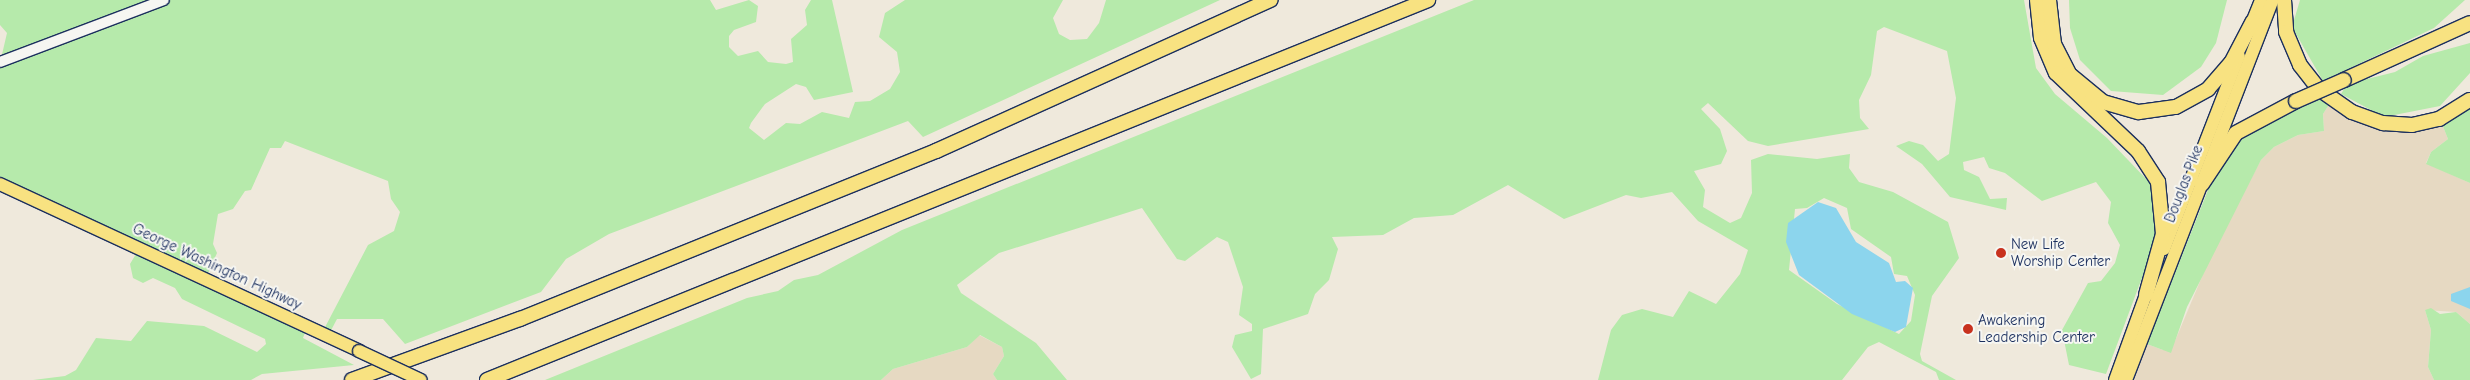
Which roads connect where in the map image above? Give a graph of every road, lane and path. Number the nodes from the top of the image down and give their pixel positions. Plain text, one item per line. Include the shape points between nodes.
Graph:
1 (164, 0) edge
2 (1270, 0) edge
3 (1428, 0) edge
4 (2037, 0) edge
5 (2049, 0) edge
6 (2261, 0) edge
7 (2273, 0) edge
8 (2284, 0) edge
9 (2253, 20) junction
10 (2470, 24) edge
11 (0, 62) edge
12 (2470, 100) edge
13 (0, 184) edge
14 (2202, 184) junction
15 (2146, 295) junction
16 (352, 380) edge
17 (421, 380) edge
18 (487, 380) edge
19 (2115, 380) edge
20 (2126, 380) edge

1 - 11 street
2 - 16 highway via 936,152 529,316
3 - 18 highway
4 - 15 highway via 2041,38 2056,73 2138,151 2158,182 2163,234
5 - 9 highway via 2051,36 2069,74 2103,102 2139,112 2176,107 2208,89 2231,63
6 - 9 main road, Douglas Pike
7 - 14 main road, Douglas Pike
8 - 12 highway via 2286,32 2296,59 2319,89 2344,108 2375,121 2412,125 2439,119
9 - 15 main road, Douglas Pike
10 - 14 highway, bridge via 2296,101 2236,133
13 - 17 main road, George Washington Highway, bridge
14 - 20 main road, Douglas Pike
15 - 19 main road, Douglas Pike

